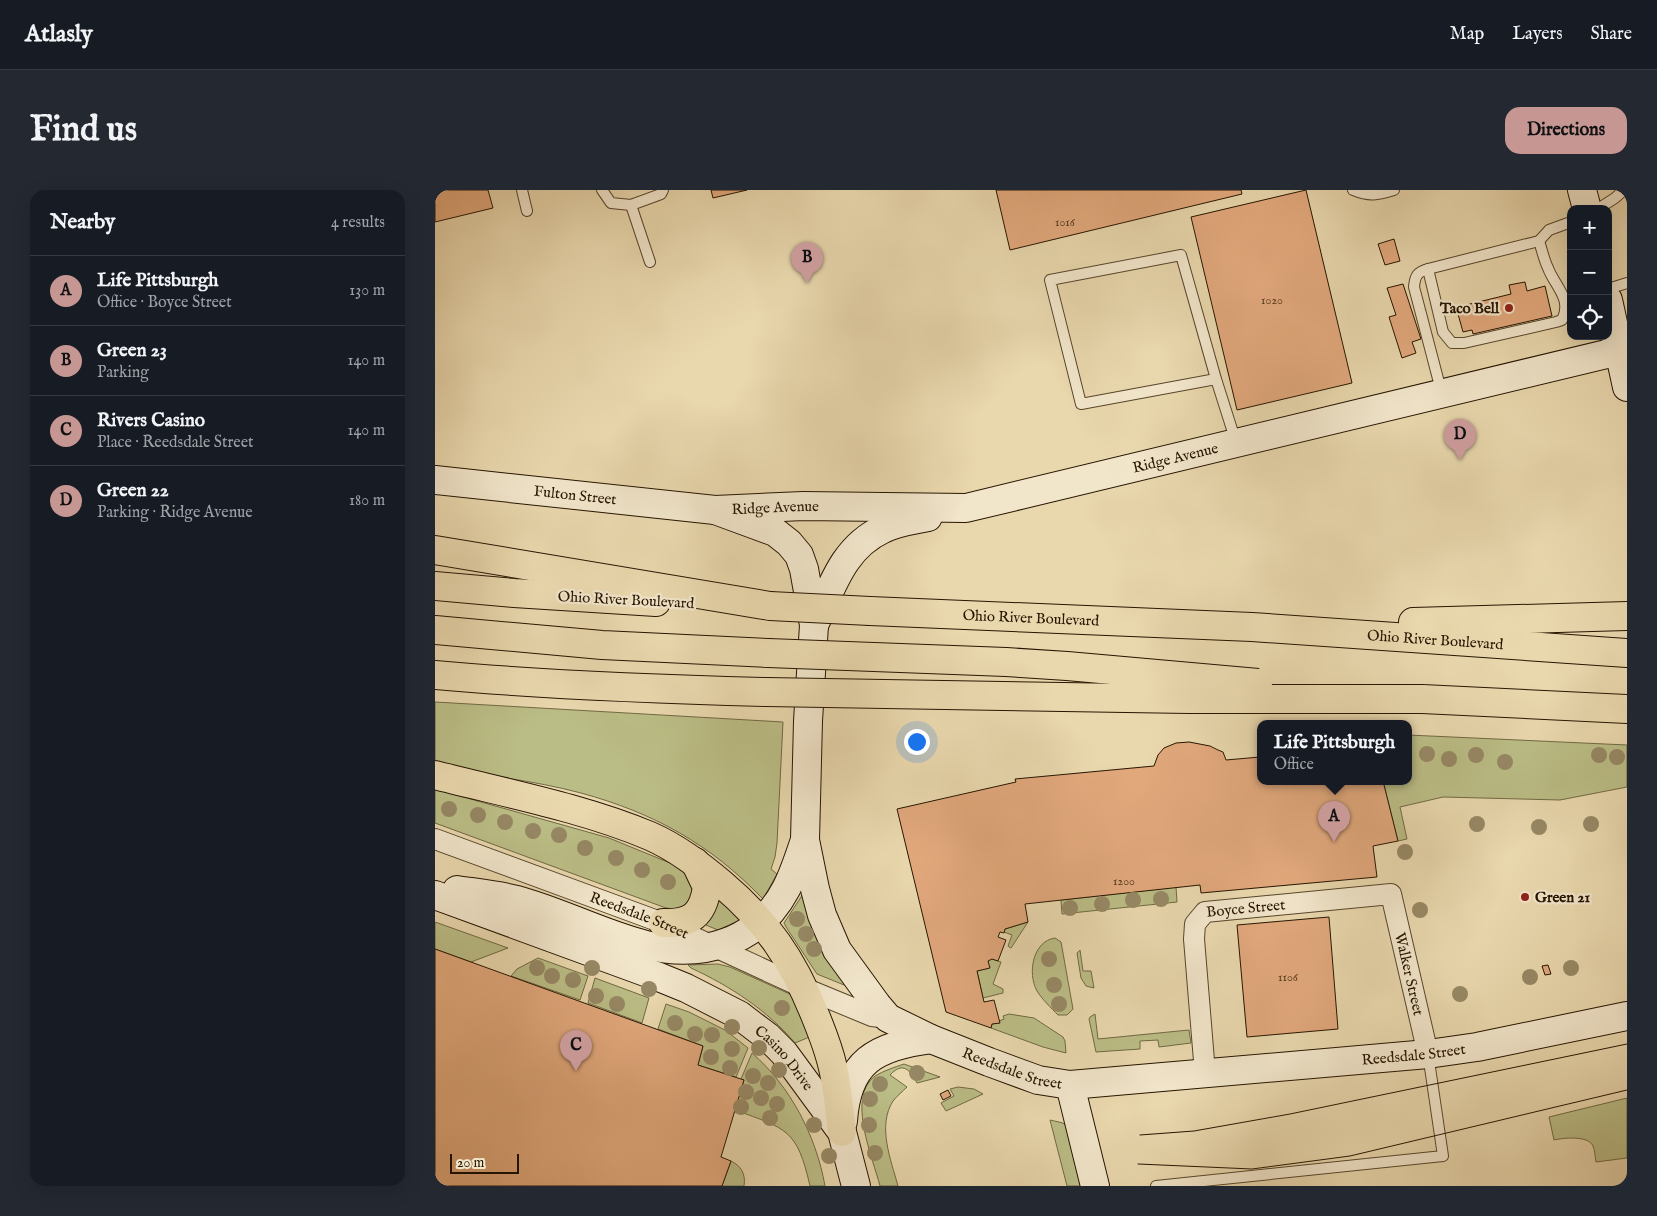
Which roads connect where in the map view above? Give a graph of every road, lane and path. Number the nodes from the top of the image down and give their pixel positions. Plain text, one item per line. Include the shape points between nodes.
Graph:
1 (523, 190) edge
2 (602, 190) edge
3 (663, 190) edge
4 (1353, 190) edge
5 (1394, 190) edge
6 (1582, 190) edge
7 (1624, 190) edge
8 (631, 205) junction
9 (1586, 205) edge
10 (1604, 205) edge
11 (527, 211) dead end
12 (1567, 223) edge
13 (1539, 241) junction
14 (650, 262) dead end
15 (1428, 269) junction
16 (1627, 283) edge
17 (1612, 288) edge
18 (1612, 313) edge
19 (1623, 350) edge
20 (1217, 379) junction
21 (1627, 387) edge
22 (1442, 394) junction
23 (1236, 443) junction
24 (435, 480) edge
25 (966, 508) junction
26 (715, 510) junction
27 (435, 550) edge
28 (435, 586) edge
29 (770, 606) junction
30 (1627, 616) edge
31 (814, 625) junction
32 (1252, 627) junction
33 (435, 630) edge
34 (1627, 652) edge
35 (435, 675) edge
36 (1422, 698) junction
37 (1627, 709) edge
38 (435, 775) edge
39 (435, 840) edge
40 (805, 840) junction
41 (695, 862) junction
42 (435, 886) edge
43 (1391, 894) joint
44 (435, 895) edge
45 (762, 922) junction
46 (663, 923) junction
47 (716, 946) junction
48 (804, 988) junction
49 (1627, 1016) edge
50 (888, 1018) junction
51 (931, 1039) junction
52 (1428, 1054) junction
53 (1205, 1073) junction
54 (1069, 1085) junction
55 (842, 1132) junction
56 (856, 1186) edge
57 (1095, 1186) edge
58 (1156, 1186) edge

1 - 11 lane
2 - 8 lane via 611,203
3 - 8 lane via 661,194
4 - 5 lane via 1367,196
6 - 9 main road
7 - 10 lane
8 - 14 lane
12 - 13 lane via 1549,230
13 - 15 lane
13 - 15 lane via 1548,271 1559,286 1565,304 1562,320 1556,322 1464,344 1452,343 1443,332
15 - 22 lane via 1419,271 1414,287
16 - 17 lane
18 - 19 main road
19 - 21 main road
19 - 22 main road, Ridge Avenue
20 - 20 lane via 1081,404 1049,280 1181,255
20 - 23 lane
22 - 23 main road, Ridge Avenue
23 - 25 main road, Ridge Avenue
24 - 26 main road, Fulton Street
25 - 26 main road, Ridge Avenue via 803,506
25 - 31 main road via 891,526 866,538 845,559
26 - 31 main road via 775,532 789,543 799,555 808,584
27 - 29 highway
28 - 29 highway, Ohio River Boulevard via 633,601
29 - 32 highway, Ohio River Boulevard, bridge
30 - 32 highway
31 - 40 main road
32 - 34 highway, Ohio River Boulevard
33 - 36 highway, bridge via 593,644 1067,666
35 - 36 highway, bridge via 627,689 1189,699
36 - 37 highway
38 - 41 highway via 624,826 652,837
39 - 46 street, Reedsdale Street
40 - 45 main road via 794,873
40 - 50 main road via 822,915 837,950
41 - 45 highway
41 - 46 highway via 707,887 701,909 684,922
42 - 47 main road via 517,900 646,945 685,950
43 - 52 street, Walker Street
43 - 53 street, Boyce Street via 1205,912 1195,924 1194,939
44 - 55 main road, Casino Drive via 659,977 739,1015 768,1037 789,1059
45 - 47 main road via 735,940
45 - 48 highway via 793,965
46 - 47 street, Reedsdale Street
47 - 48 street, Reedsdale Street
48 - 50 street, Reedsdale Street via 873,1016
48 - 55 highway via 833,1069
49 - 52 main road, Reedsdale Street
50 - 51 main road, Reedsdale Street
51 - 54 main road, Reedsdale Street via 1038,1080
51 - 55 main road via 893,1046 864,1062 848,1087
52 - 53 main road, Reedsdale Street
52 - 58 lane via 1443,1156
53 - 54 main road, Reedsdale Street
54 - 57 main road
55 - 56 main road, Casino Drive

